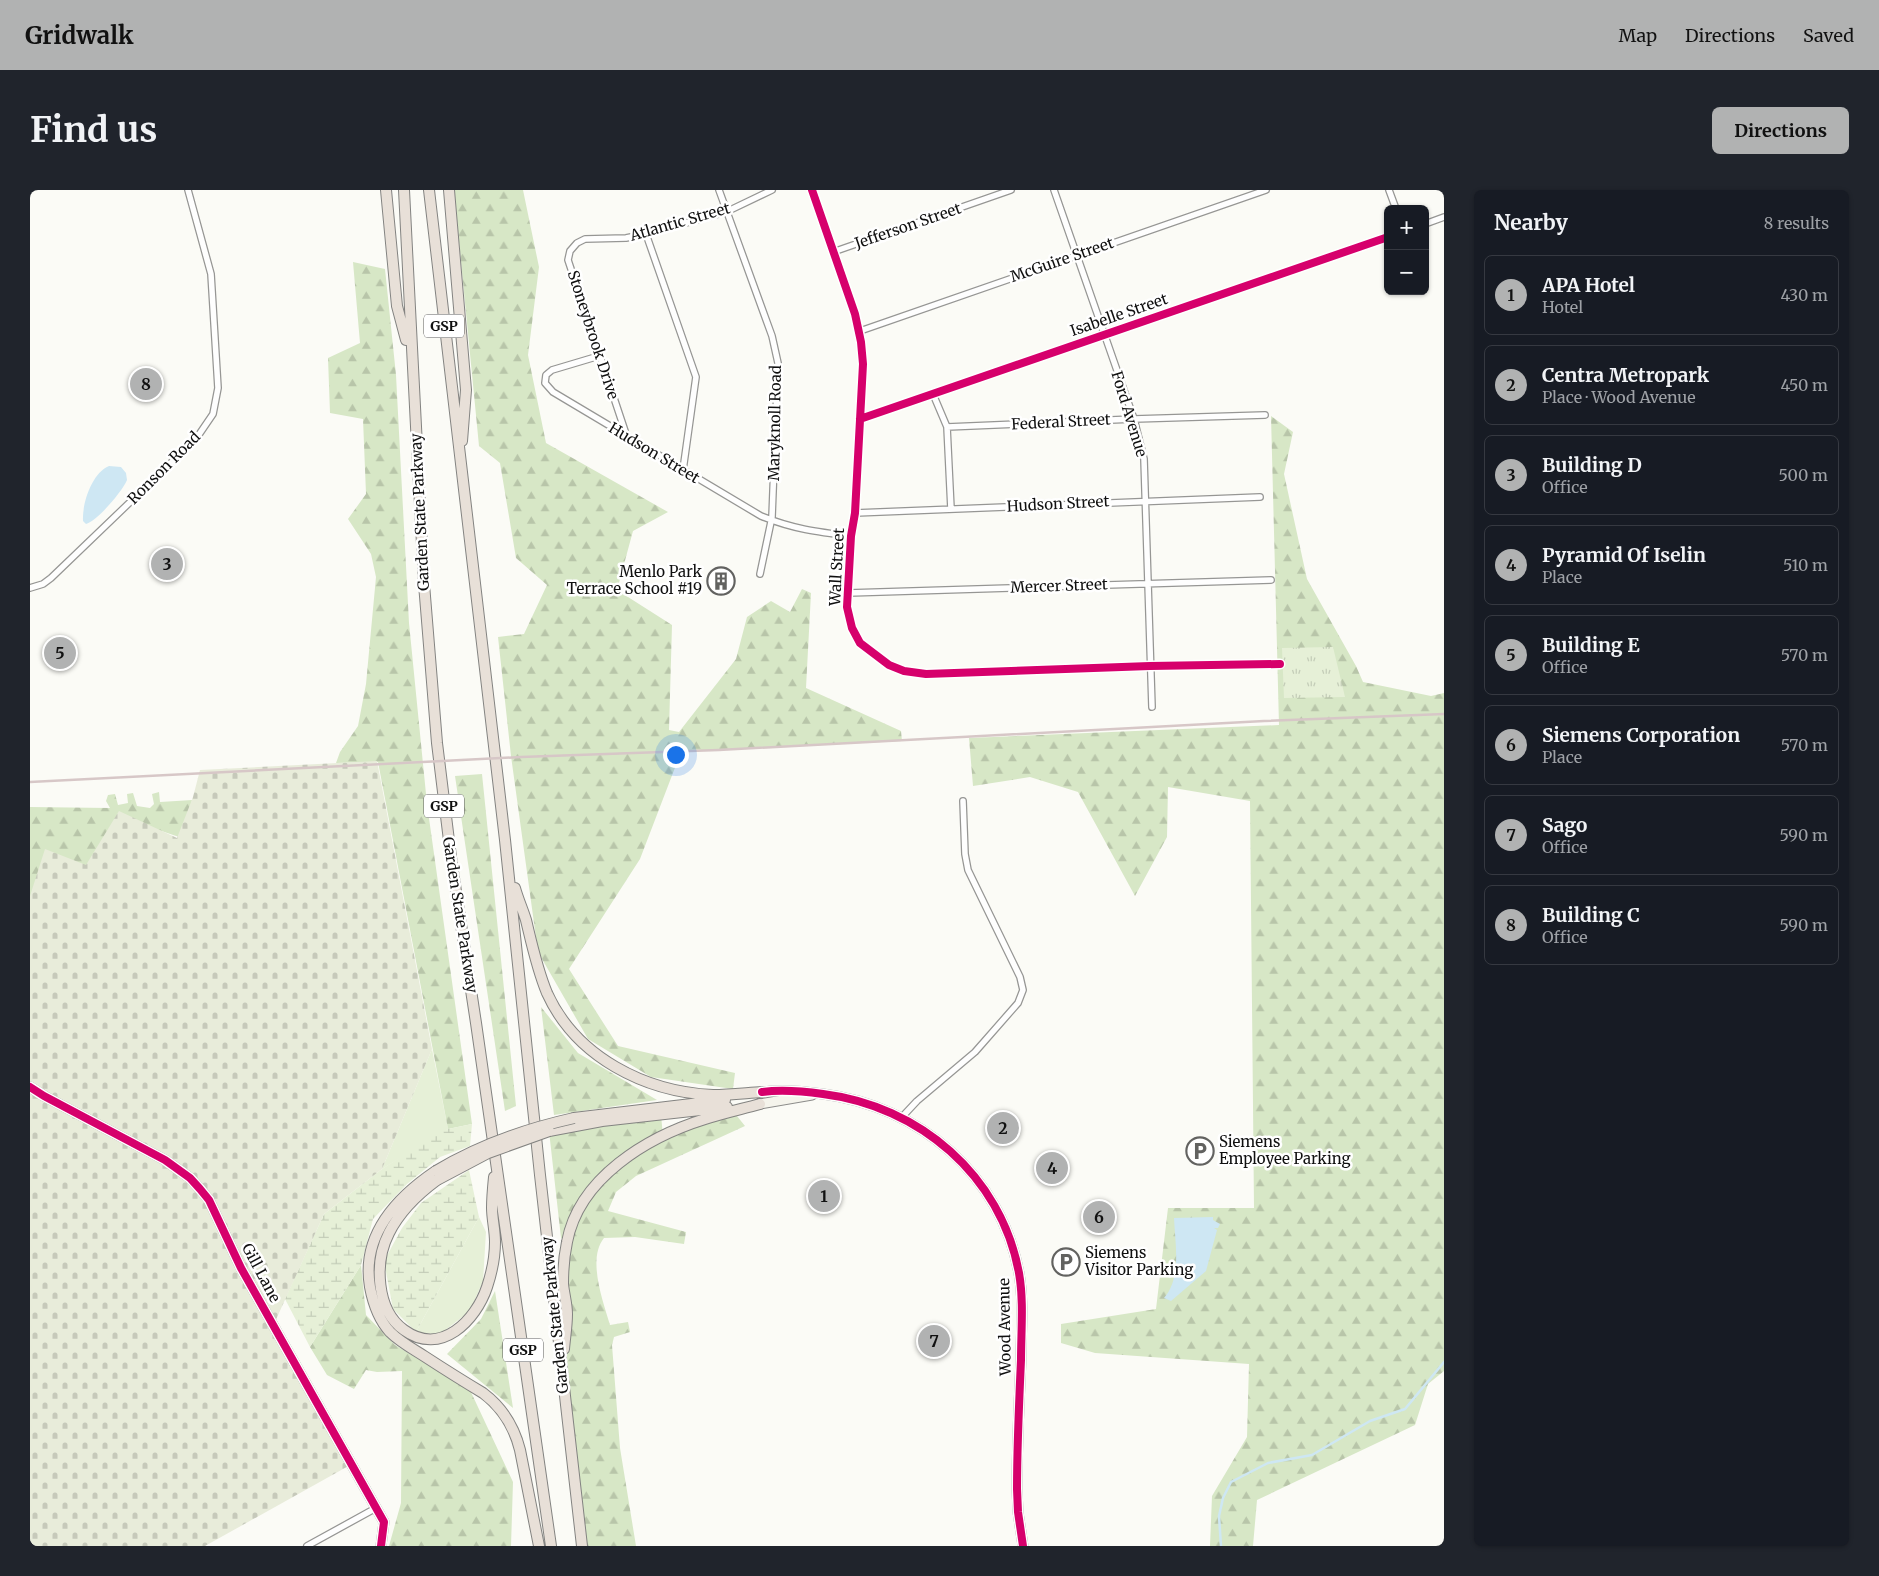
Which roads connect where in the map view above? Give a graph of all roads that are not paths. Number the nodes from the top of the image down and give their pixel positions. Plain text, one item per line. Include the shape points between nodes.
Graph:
1 (188, 190) edge
2 (386, 190) edge
3 (404, 190) edge
4 (429, 190) edge
5 (449, 190) edge
6 (719, 190) edge
7 (772, 190) edge
8 (812, 190) edge
9 (1011, 190) edge
10 (1054, 190) edge
11 (1266, 190) edge
12 (1389, 190) edge
13 (1395, 205) edge
14 (726, 212) junction
15 (1444, 217) edge
16 (1429, 223) edge
17 (646, 234) junction
18 (1384, 238) edge
19 (585, 239) joint
20 (833, 252) junction
21 (1077, 255) junction
22 (860, 331) junction
23 (1104, 335) junction
24 (599, 356) junction
25 (412, 361) junction
26 (933, 394) junction
27 (1265, 415) dead end
28 (860, 419) junction
29 (1134, 419) junction
30 (947, 427) junction
31 (627, 436) junction
32 (461, 461) junction
33 (683, 470) junction
34 (1260, 497) dead end
35 (1145, 500) junction
36 (951, 509) junction
37 (855, 513) junction
38 (772, 520) junction
39 (851, 536) junction
40 (760, 574) dead end
41 (1271, 580) dead end
42 (1148, 584) junction
43 (30, 588) edge
44 (848, 593) junction
45 (1280, 664) dead end
46 (1150, 666) junction
47 (1152, 707) dead end
48 (963, 801) dead end
49 (508, 871) junction
50 (30, 1087) edge
51 (762, 1092) junction
52 (820, 1093) junction
53 (760, 1104) junction
54 (902, 1117) junction
55 (574, 1122) junction
56 (495, 1154) junction
57 (436, 1176) junction
58 (562, 1372) junction
59 (376, 1508) junction
60 (307, 1546) edge
61 (381, 1546) edge
62 (539, 1546) edge
63 (551, 1546) edge
64 (582, 1546) edge
65 (1023, 1546) edge

1 - 43 street, Ronson Road via 212,279 218,388 213,414 198,436 51,578
2 - 25 highway via 397,306
3 - 25 highway, Garden State Parkway / GSP
4 - 32 highway, Garden State Parkway / GSP
5 - 32 highway via 466,390
6 - 14 street, Maryknoll Road
7 - 14 street, Atlantic Street
8 - 20 street, Wall Street
9 - 20 street, Jefferson Street
10 - 21 street, Ford Avenue
11 - 21 street, McGuire Street
12 - 13 street
14 - 17 street, Atlantic Street
14 - 38 street, Maryknoll Road via 772,336 778,363
15 - 16 street
17 - 19 street, Atlantic Street
17 - 33 street via 696,377
18 - 23 street, Isabelle Street
19 - 24 street, Stoneybrook Drive via 570,251 568,260
20 - 22 street, Wall Street
21 - 22 street, McGuire Street
21 - 23 street, Ford Avenue
22 - 28 street, Wall Street via 863,364
23 - 26 street, Isabelle Street
23 - 29 street, Ford Avenue
24 - 31 street, Stoneybrook Drive
24 - 31 street, Hudson Street via 552,370 546,375 545,383 552,392
25 - 56 highway, Garden State Parkway / GSP via 426,624 436,743
26 - 28 street, Isabelle Street
26 - 30 street
27 - 29 street, Federal Street
28 - 37 street, Wall Street
29 - 30 street, Federal Street
29 - 35 street, Ford Avenue via 1144,459
30 - 36 street
31 - 33 street, Hudson Street
32 - 49 highway, Garden State Parkway / GSP
33 - 38 street, Hudson Street
34 - 35 street, Hudson Street
35 - 36 street, Hudson Street
35 - 42 street, Ford Avenue
36 - 37 street, Hudson Street
37 - 39 street, Wall Street
38 - 39 street, Hudson Street via 808,531
38 - 40 street, Maryknoll Road
39 - 44 street, Wall Street
41 - 42 street, Mercer Street
42 - 44 street, Mercer Street
42 - 46 street, Ford Avenue
44 - 46 street, Wall Street via 847,607 852,628 860,643 888,665 904,671 926,674
45 - 46 street, Wall Street
46 - 47 street, Ford Avenue
48 - 54 street via 968,870 1020,976 1022,993 975,1052
49 - 51 highway via 526,918 536,965 547,993 567,1025 594,1053 630,1075 670,1088 713,1095
49 - 58 highway, Garden State Parkway / GSP
50 - 59 street, Gill Lane via 166,1160 200,1189 209,1200 241,1268
51 - 52 street, Wood Avenue via 787,1089
51 - 55 highway
52 - 53 street, Wood Avenue
52 - 54 street, Wood Avenue via 857,1100
53 - 55 highway
53 - 58 highway via 705,1119 664,1136 617,1165 587,1194 575,1215 566,1249 564,1284 567,1315
54 - 65 street, Wood Avenue via 940,1142 968,1170 998,1214 1012,1247 1022,1305 1017,1489
55 - 57 highway, bridge via 502,1147
56 - 57 highway via 494,1248 487,1287 474,1313 461,1327 446,1337 428,1339 410,1334 392,1317 382,1293 380,1265 384,1244 395,1223
56 - 63 highway, Garden State Parkway / GSP
57 - 62 highway via 400,1199 379,1228 369,1264 373,1301 394,1336 483,1394 507,1417 520,1450
58 - 64 highway, Garden State Parkway / GSP
59 - 60 street
59 - 61 street, Gill Lane via 384,1522

